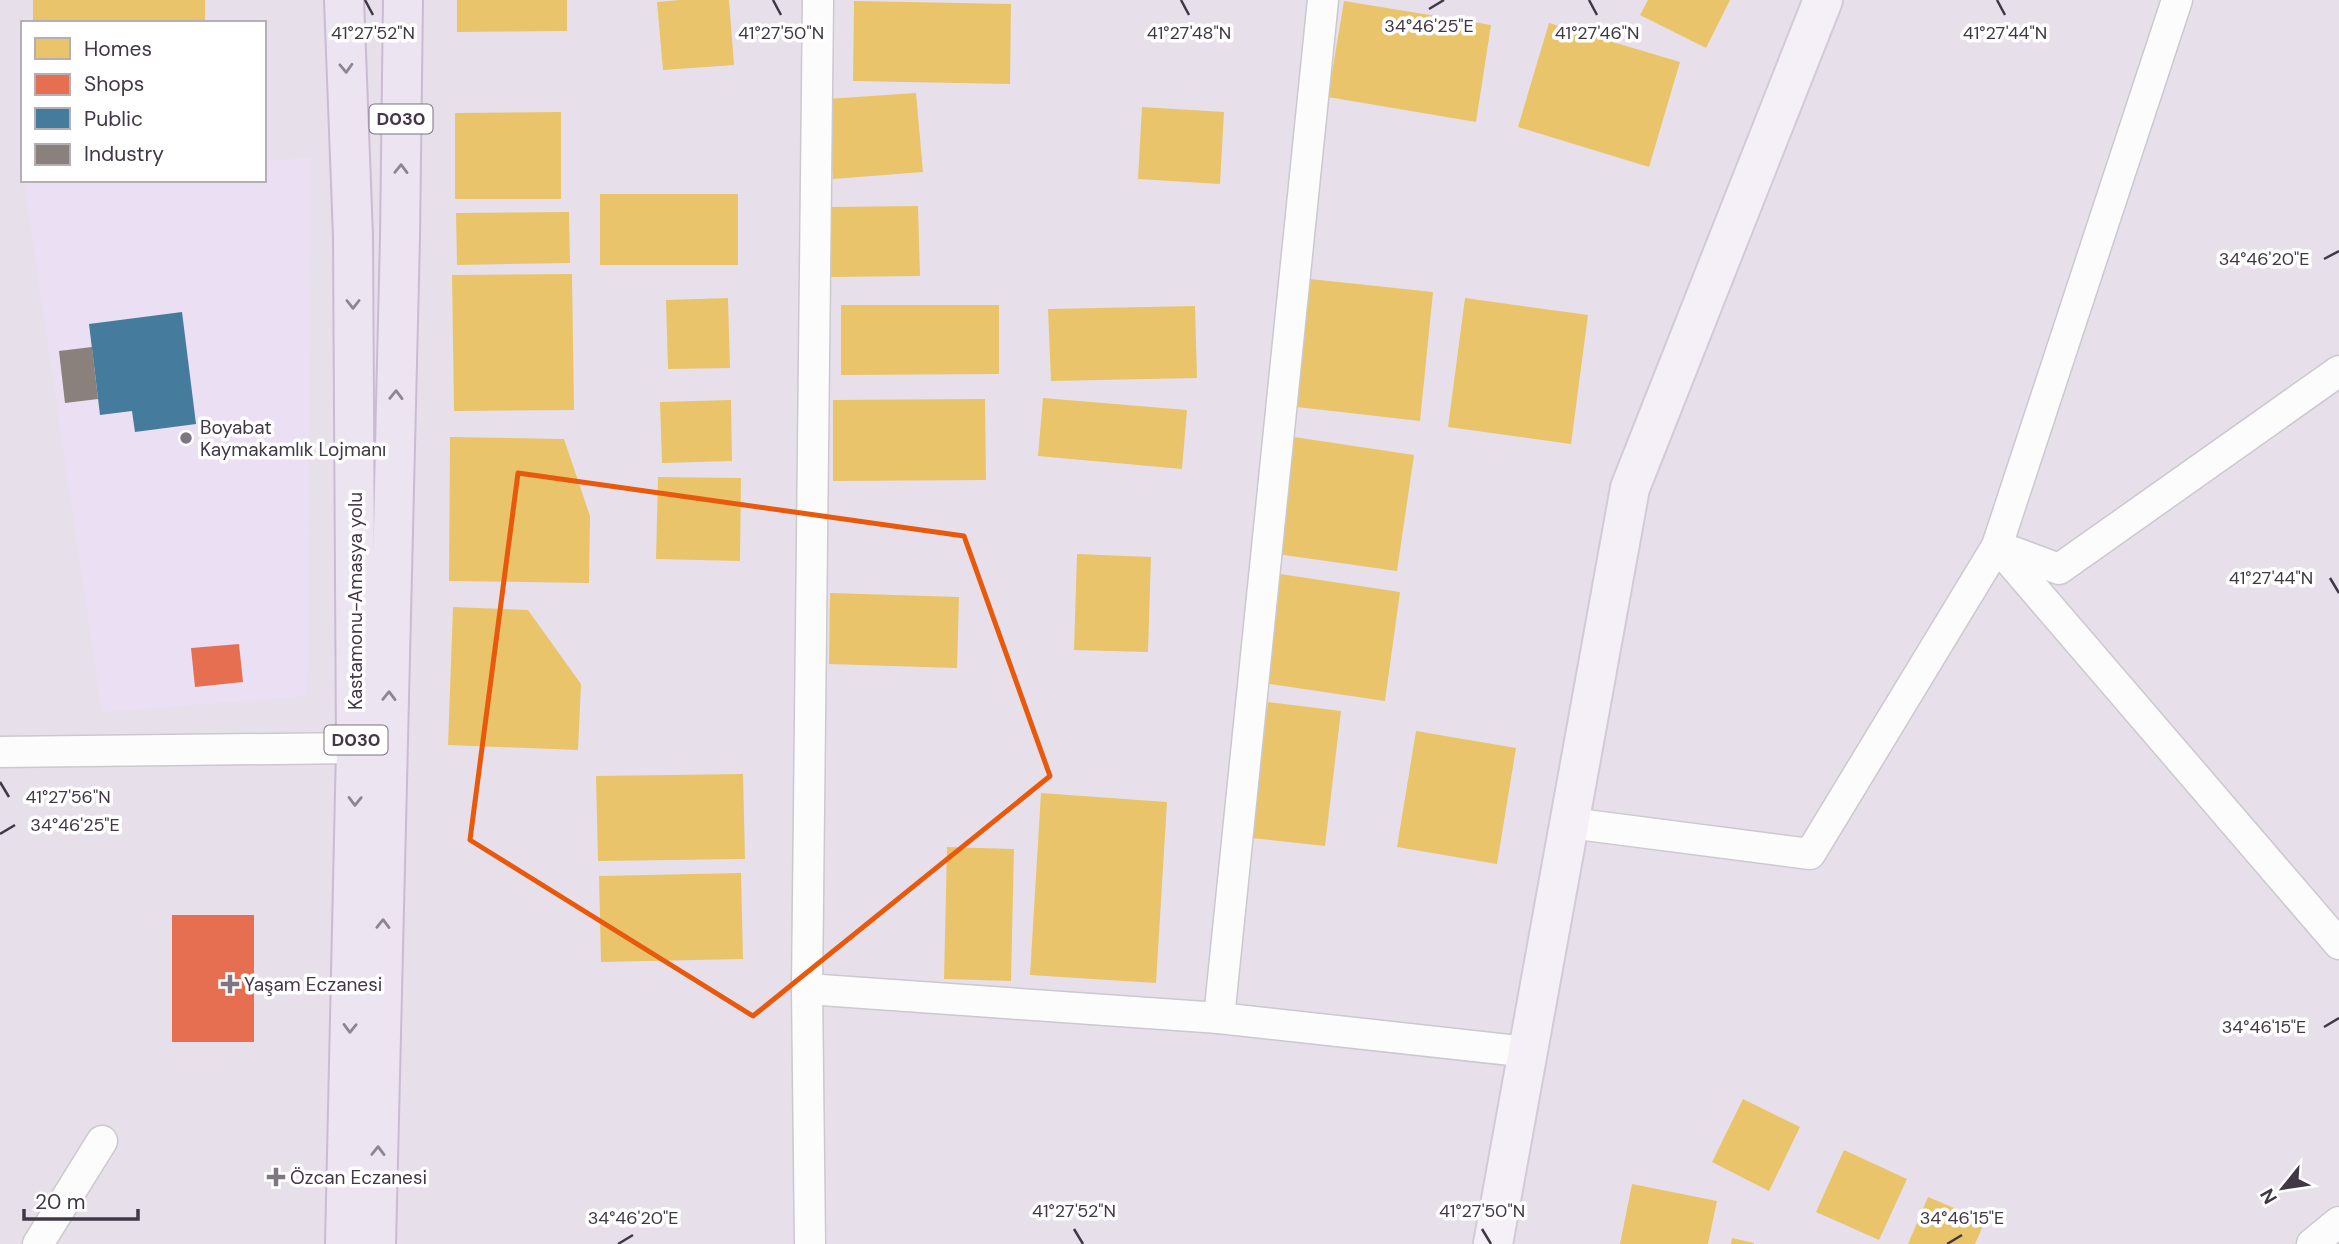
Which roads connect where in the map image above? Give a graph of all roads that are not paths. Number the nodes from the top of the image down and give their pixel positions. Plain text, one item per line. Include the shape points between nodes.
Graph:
1 (344, 0) edge
2 (403, 0) edge
3 (818, 0) edge
4 (1323, 0) edge
5 (1823, 0) edge
6 (2176, 0) edge
7 (2337, 368) edge
8 (1997, 546) junction
9 (356, 748) junction
10 (0, 752) edge
11 (1570, 823) junction
12 (2339, 944) edge
13 (807, 989) junction
14 (1219, 1018) junction
15 (1528, 1052) junction
16 (102, 1141) dead end
17 (2339, 1222) edge
18 (38, 1244) edge
19 (345, 1244) edge
20 (376, 1244) edge
21 (810, 1244) edge
22 (1493, 1244) edge
23 (2312, 1244) edge

1 -> 9 main road, Kastamonu-Amasya yolu / D030 via 353,236
20 -> 2 main road, D030
3 - 13 street
4 - 14 street
5 - 11 street via 1630,488
6 - 8 street
7 - 8 street via 2059,569
8 - 11 street via 1810,854
8 - 12 street
9 - 10 street
9 -> 19 main road, Kastamonu-Amasya yolu / D030
11 - 15 street
13 - 14 street
13 - 21 street
14 - 15 street
15 - 22 street
16 - 18 street
17 - 23 street

